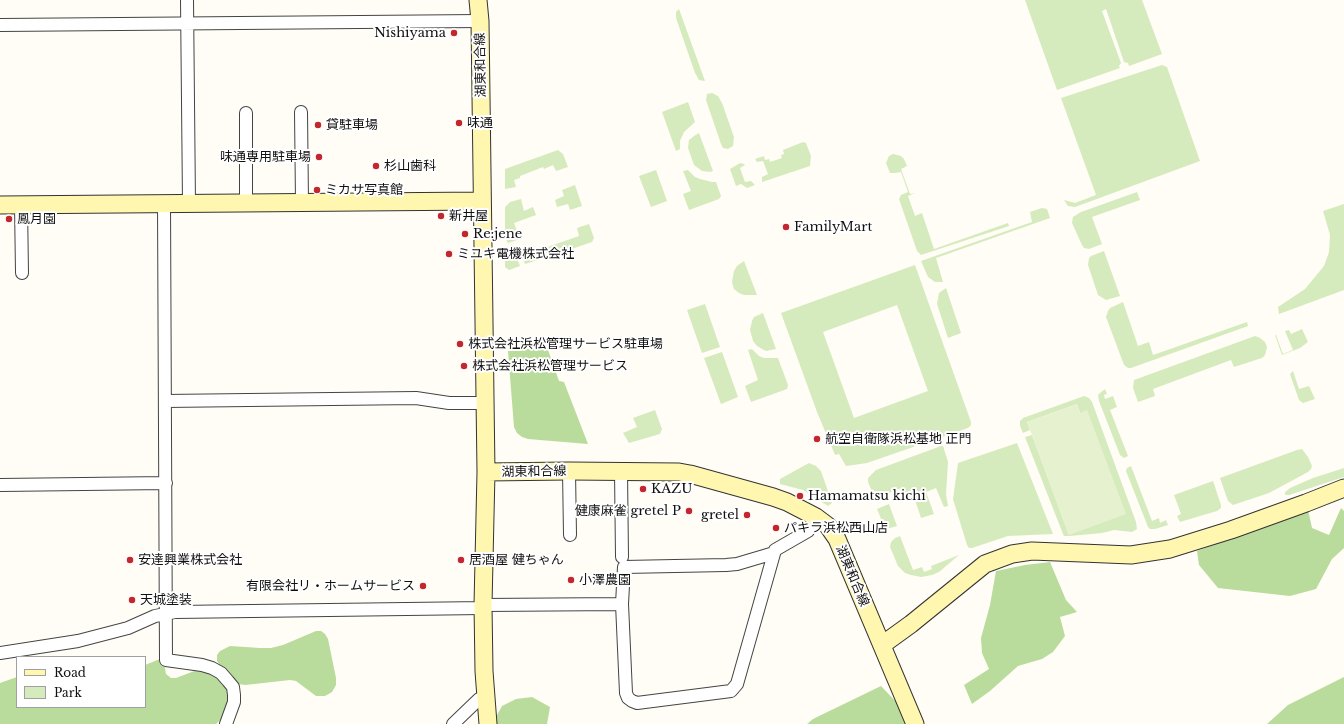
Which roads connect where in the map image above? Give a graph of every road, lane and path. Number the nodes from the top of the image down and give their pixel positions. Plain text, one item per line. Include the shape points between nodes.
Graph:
1 (188, 0) edge
2 (478, 0) edge
3 (480, 21) junction
4 (188, 23) junction
5 (0, 25) edge
6 (301, 112) dead end
7 (246, 113) dead end
8 (482, 201) junction
9 (246, 202) junction
10 (302, 202) junction
11 (164, 203) junction
12 (189, 203) junction
13 (0, 205) edge
14 (21, 205) junction
15 (22, 273) dead end
16 (165, 401) junction
17 (485, 403) junction
18 (569, 471) junction
19 (621, 471) junction
20 (486, 472) junction
21 (166, 483) junction
22 (0, 485) edge
23 (1344, 488) edge
24 (817, 518) junction
25 (570, 535) dead end
26 (774, 553) junction
27 (622, 557) dead end
28 (622, 604) junction
29 (483, 606) junction
30 (166, 613) junction
31 (882, 646) junction
32 (0, 653) edge
33 (486, 699) junction
34 (226, 724) edge
35 (453, 724) edge
36 (488, 724) edge
37 (915, 724) edge

1 - 4 street
2 - 3 street, 湖東和合線
3 - 4 street
3 - 8 street, 湖東和合線
4 - 5 street
4 - 12 street
6 - 10 street
7 - 9 street
8 - 10 street
8 - 17 street, 湖東和合線
9 - 10 street
9 - 12 street
11 - 12 street
11 - 14 street
11 - 16 street
13 - 14 street
14 - 15 street
16 - 17 street via 416,398 449,403
16 - 21 street
17 - 20 street, 湖東和合線
18 - 19 street, 湖東和合線
18 - 20 street, 湖東和合線
18 - 25 street
19 - 24 street, 湖東和合線 via 688,474 773,497
19 - 27 street
20 - 29 street
21 - 22 street
21 - 30 street
23 - 31 street via 1306,504 1170,550 1131,555 1032,551 1012,554 985,564
24 - 26 street via 808,531 777,548
24 - 31 street, 湖東和合線 via 828,526 836,539
26 - 28 street via 737,564 624,567
26 - 28 street via 737,684 731,690 637,703 628,698
28 - 29 street
29 - 30 street
29 - 33 street
30 - 32 street via 128,628 78,641
30 - 34 street via 166,660 212,668 221,673 232,687 234,702
31 - 37 street, 湖東和合線
33 - 35 street via 479,699
33 - 36 street

